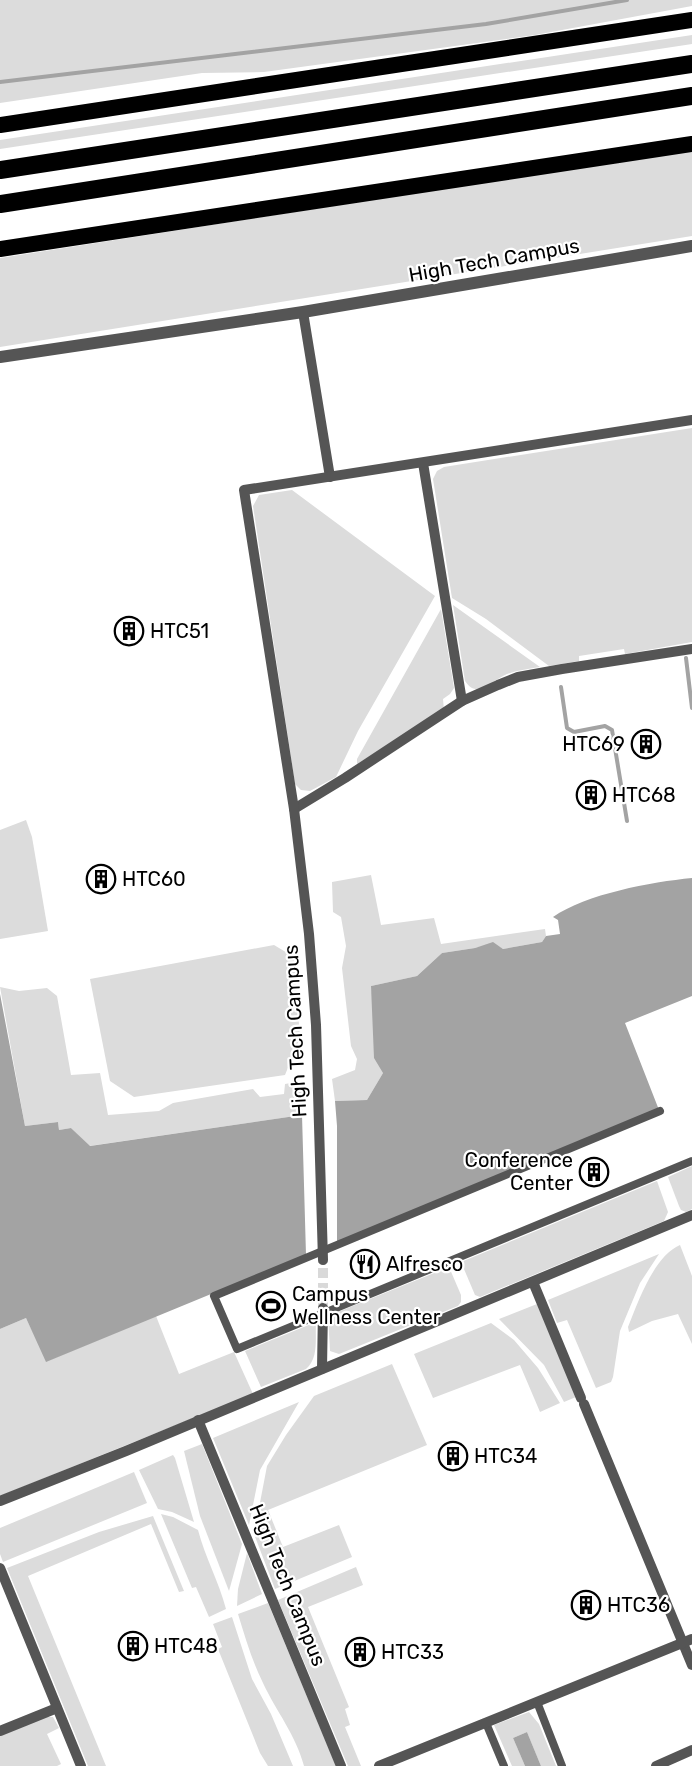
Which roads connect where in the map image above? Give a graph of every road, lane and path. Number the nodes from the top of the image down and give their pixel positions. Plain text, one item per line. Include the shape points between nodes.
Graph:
1 (692, 20) edge
2 (692, 64) edge
3 (692, 96) edge
4 (0, 125) edge
5 (692, 144) edge
6 (0, 170) edge
7 (0, 204) edge
8 (692, 246) edge
9 (0, 249) edge
10 (303, 312) junction
11 (0, 357) edge
12 (692, 420) edge
13 (423, 463) junction
14 (330, 477) junction
15 (692, 649) edge
16 (462, 701) junction
17 (294, 809) junction
18 (660, 1111) dead end
19 (692, 1161) edge
20 (692, 1215) edge
21 (323, 1256) junction
22 (533, 1282) junction
23 (323, 1311) junction
24 (322, 1369) junction
25 (198, 1420) junction
26 (0, 1500) edge
27 (0, 1568) edge
28 (687, 1641) edge
29 (692, 1665) edge
30 (537, 1702) junction
31 (57, 1708) junction
32 (486, 1723) junction
33 (0, 1731) edge
34 (692, 1750) edge
35 (81, 1766) edge
36 (341, 1766) edge
37 (379, 1766) edge
38 (504, 1766) edge
39 (562, 1766) edge
40 (656, 1766) edge

1 - 4 highway
2 - 6 highway
3 - 7 highway
5 - 9 highway
8 - 10 street, High Tech Campus
10 - 11 street, High Tech Campus
10 - 14 street
12 - 13 street, High Tech Campus
13 - 14 street, High Tech Campus
13 - 16 street
14 - 17 street, High Tech Campus via 243,490
15 - 16 street via 518,677
16 - 17 street
17 - 21 street, High Tech Campus via 316,1025
18 - 21 street
19 - 23 street
20 - 22 street
21 - 23 street via 214,1296 237,1349
22 - 24 street
22 - 28 street
23 - 24 street
24 - 25 street
25 - 26 street
25 - 36 street, High Tech Campus
27 - 31 street
28 - 29 street
28 - 30 street
30 - 32 street
30 - 39 street
31 - 33 street
31 - 35 street
32 - 37 street
32 - 38 street
34 - 40 street

